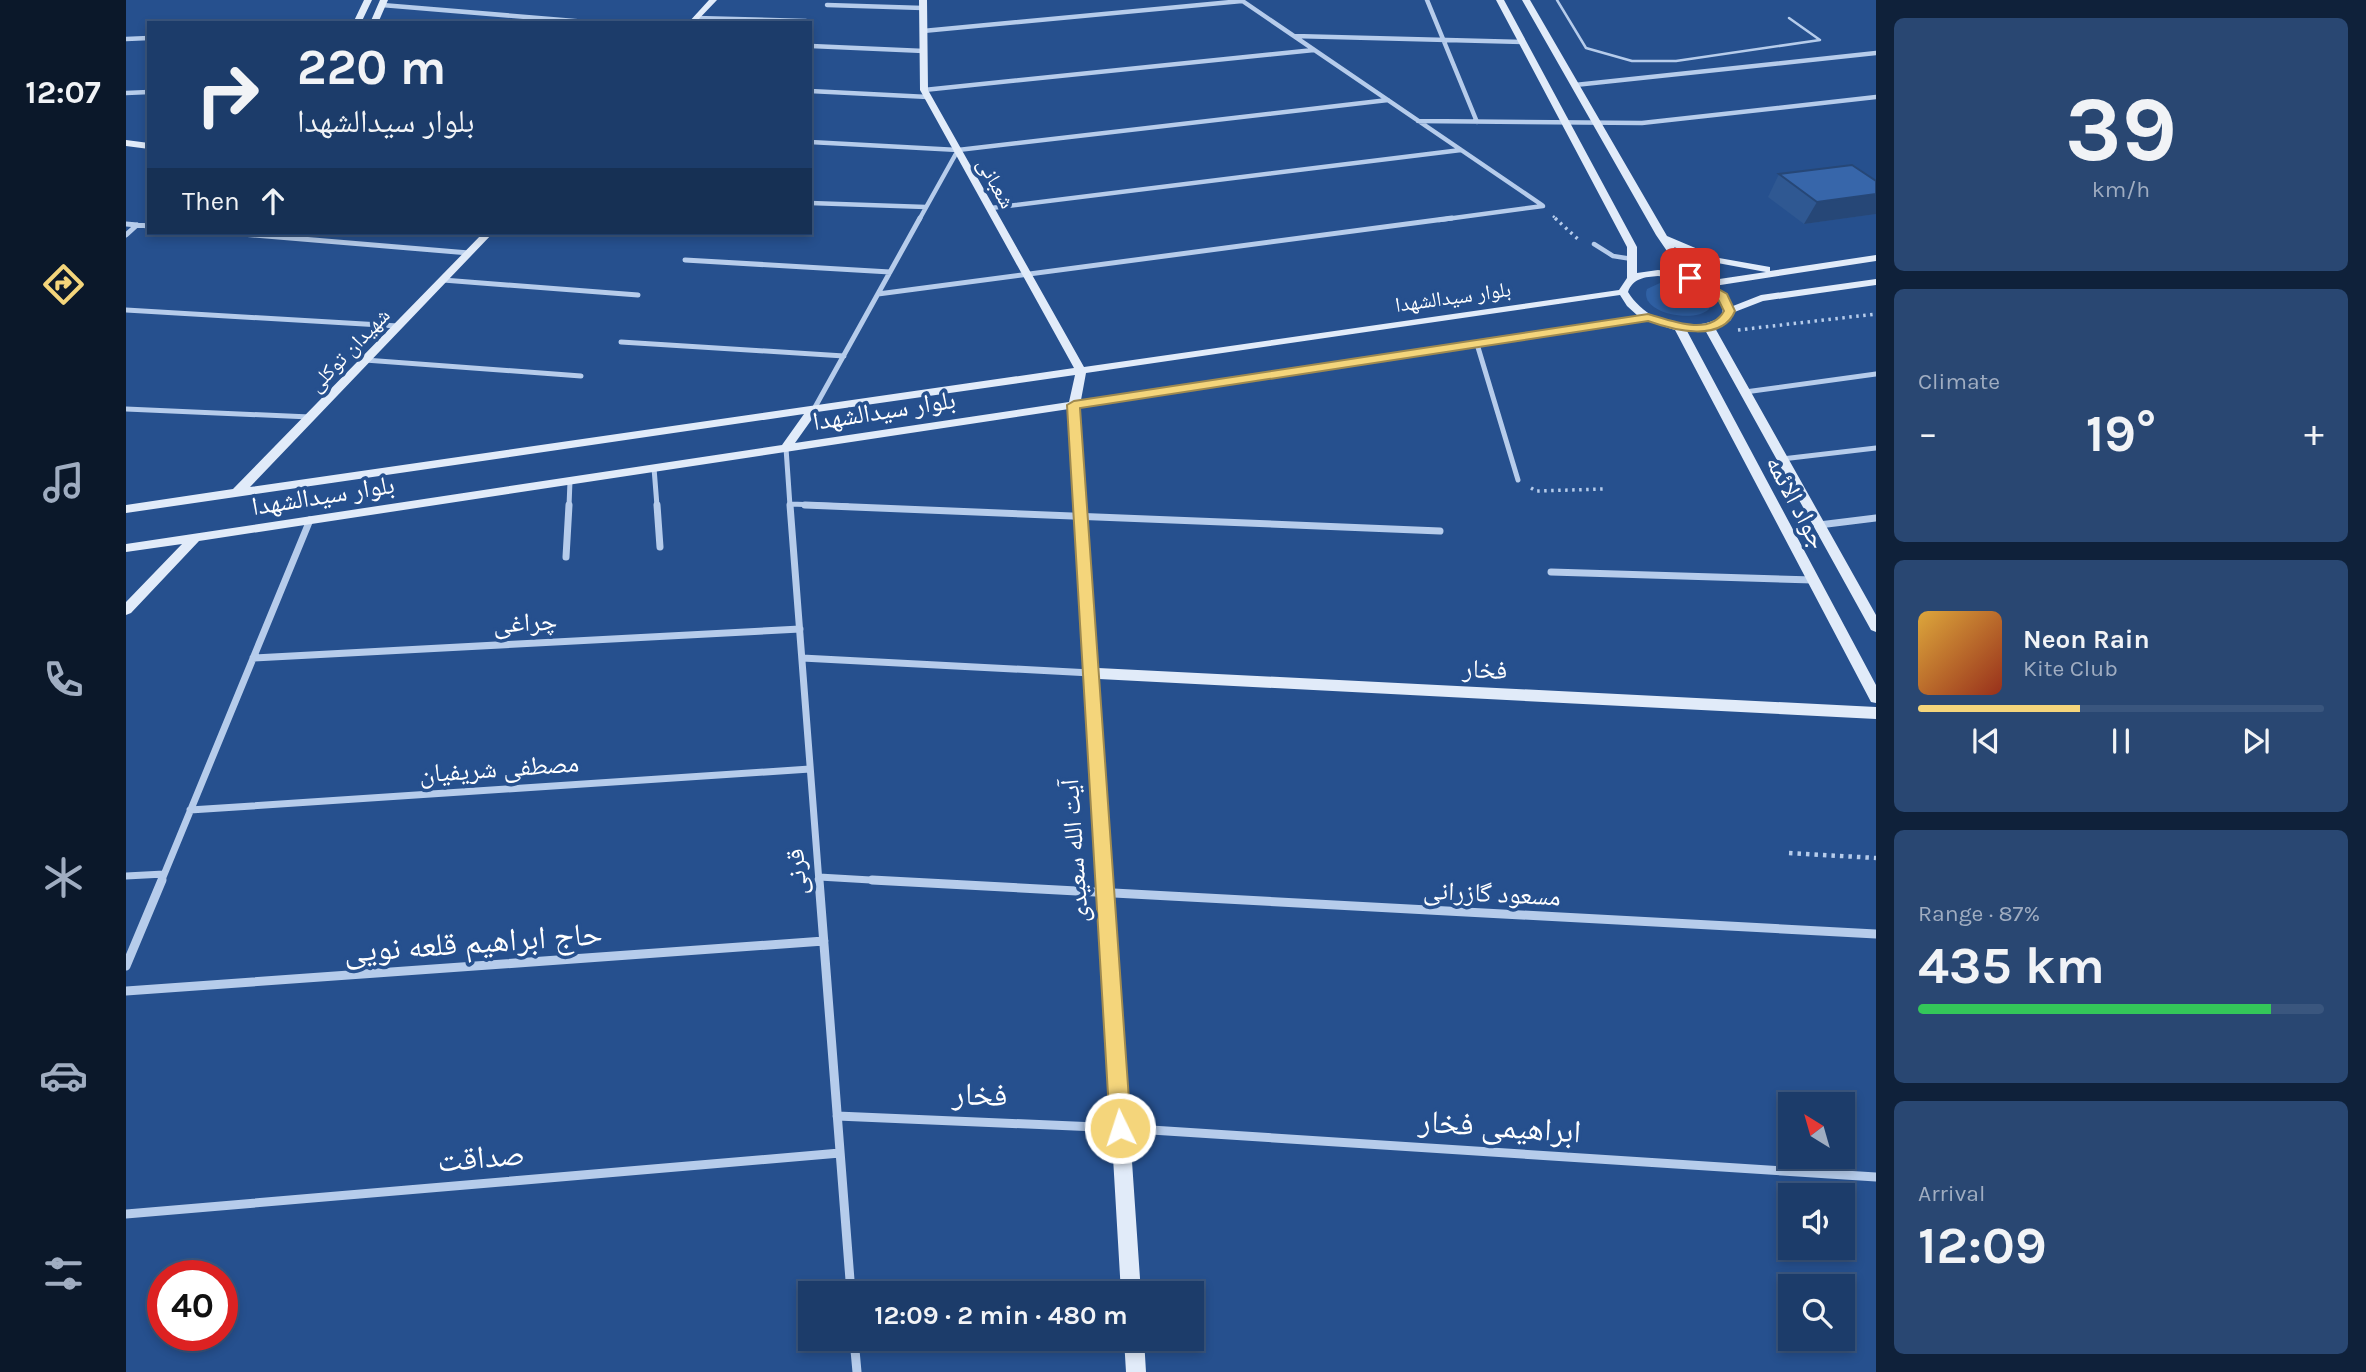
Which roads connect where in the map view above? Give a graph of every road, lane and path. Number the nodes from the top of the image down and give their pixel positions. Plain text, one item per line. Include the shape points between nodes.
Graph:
1 (368, 0) edge
2 (713, 0) edge
3 (1241, 0) edge
4 (1427, 0) edge
5 (1499, 0) edge
6 (1526, 0) edge
7 (1557, 0) edge
8 (383, 2) edge
9 (923, 4) edge
10 (827, 5) dead end
11 (1789, 18) dead end
12 (694, 20) edge
13 (358, 21) edge
14 (375, 21) edge
15 (578, 21) edge
16 (806, 21) edge
17 (923, 31) junction
18 (1293, 36) junction
19 (147, 38) edge
20 (126, 40) edge
21 (1443, 40) junction
22 (1523, 42) junction
23 (812, 46) edge
24 (1314, 50) junction
25 (924, 51) junction
26 (1876, 53) edge
27 (1575, 85) junction
28 (812, 91) edge
29 (147, 92) edge
30 (126, 93) edge
31 (926, 93) junction
32 (1876, 97) edge
33 (1388, 100) junction
34 (1418, 121) junction
35 (1477, 122) junction
36 (1566, 124) junction
37 (1597, 124) junction
38 (812, 142) edge
39 (126, 143) edge
40 (147, 146) edge
41 (958, 150) junction
42 (1461, 150) junction
43 (812, 203) edge
44 (926, 207) junction
45 (990, 208) junction
46 (126, 224) edge
47 (136, 225) junction
48 (147, 226) edge
49 (126, 235) edge
50 (254, 235) edge
51 (486, 235) edge
52 (1661, 235) junction
53 (1594, 244) dead end
54 (468, 253) junction
55 (1876, 258) edge
56 (1632, 259) junction
57 (685, 260) dead end
58 (1800, 269) junction
59 (890, 272) junction
60 (1028, 275) junction
61 (1632, 278) junction
62 (1690, 278) junction
63 (443, 280) junction
64 (1876, 282) edge
65 (1705, 284) junction
66 (1623, 292) junction
67 (878, 294) junction
68 (638, 295) dead end
69 (126, 310) edge
70 (1730, 311) junction
71 (1876, 314) edge
72 (1648, 318) junction
73 (398, 326) junction
74 (1679, 327) junction
75 (1711, 330) junction
76 (621, 342) dead end
77 (1478, 344) junction
78 (844, 356) junction
79 (365, 360) junction
80 (1081, 371) junction
81 (1876, 373) edge
82 (581, 376) dead end
83 (1745, 392) junction
84 (1074, 405) junction
85 (126, 409) edge
86 (814, 409) junction
87 (310, 418) junction
88 (786, 448) junction
89 (1876, 448) edge
90 (1782, 459) junction
91 (654, 468) junction
92 (1518, 480) joint
93 (570, 481) junction
94 (1604, 489) dead end
95 (237, 493) junction
96 (790, 504) junction
97 (126, 509) edge
98 (1081, 515) junction
99 (1876, 518) edge
100 (310, 520) junction
101 (1819, 524) junction
102 (1440, 531) dead end
103 (195, 538) junction
104 (660, 547) dead end
105 (126, 548) edge
106 (566, 556) dead end
107 (1551, 572) dead end
108 (1813, 580) junction
109 (126, 610) edge
110 (1876, 627) edge
111 (800, 629) junction
112 (253, 658) junction
113 (802, 658) junction
114 (1091, 673) junction
115 (1876, 698) edge
116 (1876, 713) edge
117 (810, 768) junction
118 (190, 810) junction
119 (1789, 853) dead end
120 (1876, 858) edge
121 (164, 874) junction
122 (126, 876) edge
123 (819, 877) junction
124 (1105, 893) junction
125 (1876, 934) edge
126 (824, 941) junction
127 (126, 965) edge
128 (126, 991) edge
129 (837, 1116) junction
130 (1120, 1128) junction
131 (840, 1153) junction
132 (1876, 1177) edge
133 (126, 1214) edge
134 (850, 1281) edge
135 (1130, 1281) edge
136 (855, 1351) edge
137 (1135, 1351) edge
138 (857, 1372) edge
139 (1136, 1372) edge

1 - 13 main road
2 - 12 main road
3 - 17 street
3 - 18 street
4 - 21 street
5 - 22 main road
6 - 27 main road
7 - 11 lane via 1586,47 1632,61 1676,61 1820,40
8 - 14 main road
8 - 15 street
9 - 10 street
9 - 17 main road, شعبانی
12 - 16 street
17 - 25 main road, شعبانی
18 - 21 street
18 - 24 street
19 - 20 street
21 - 22 street
21 - 35 street
22 - 36 main road
23 - 25 street
24 - 31 street
24 - 33 street
25 - 31 main road, شعبانی
26 - 27 street
27 - 37 main road
28 - 31 street
29 - 30 street
31 - 41 main road, شعبانی
32 - 37 street
33 - 34 street
33 - 41 street
34 - 35 street
34 - 42 street
35 - 36 street
36 - 37 street
36 - 56 main road via 1632,247
37 - 52 main road
38 - 41 street
39 - 40 main road
41 - 44 street
41 - 45 main road, شعبانی
42 - 45 street
42 - 60 street via 1543,206
43 - 44 street
44 - 59 street
45 - 60 main road, شعبانی
46 - 47 street
47 - 48 street
47 - 49 street
50 - 54 street
51 - 54 main road, شهیدان توکلی
52 - 58 main road via 1685,250 1731,265
52 - 62 main road
53 - 56 lane via 1613,256
54 - 63 main road, شهیدان توکلی
55 - 58 main road
56 - 61 main road
57 - 59 street
58 - 65 main road
59 - 67 street
60 - 67 street
60 - 80 main road, شعبانی
61 - 62 main road via 1658,272
61 - 66 main road
62 - 65 main road
63 - 68 street
63 - 73 main road, شهیدان توکلی
64 - 70 main road via 1761,298
65 - 70 main road via 1723,297
66 - 72 main road via 1635,310
66 - 80 main road, بلوار سیدالشهدا
67 - 78 street
69 - 73 street
70 - 75 main road
71 - 75 path
72 - 74 main road
72 - 77 main road, بلوار سیدالشهدا
73 - 79 main road, شهیدان توکلی
74 - 75 main road
74 - 108 main road, جواد الائمه
75 - 83 main road, جواد الائمه
76 - 78 street
77 - 84 main road, بلوار سیدالشهدا
77 - 92 street
78 - 86 street
79 - 82 street
79 - 87 main road, شهیدان توکلی
80 - 84 main road, آیت الله سعیدی
80 - 86 main road, بلوار سیدالشهدا
81 - 83 street
83 - 90 main road, جواد الائمه
84 - 88 main road, بلوار سیدالشهدا
84 - 98 main road, آیت الله سعیدی
85 - 87 street
86 - 88 main road
86 - 95 main road, بلوار سیدالشهدا
87 - 95 main road, شهیدان توکلی
88 - 91 main road, بلوار سیدالشهدا
88 - 96 street, قرنی
89 - 90 street
90 - 101 main road, جواد الائمه
91 - 93 main road, بلوار سیدالشهدا
91 - 104 street
92 - 94 path via 1536,491
93 - 100 main road, بلوار سیدالشهدا
93 - 106 street
95 - 97 main road, بلوار سیدالشهدا
96 - 98 street
96 - 111 street, قرنی
98 - 102 street
98 - 114 main road, آیت الله سعیدی
99 - 101 street
100 - 103 main road, بلوار سیدالشهدا
100 - 112 street
101 - 110 main road, جواد الائمه
103 - 105 main road, بلوار سیدالشهدا
103 - 109 main road
107 - 108 street
108 - 115 main road, جواد الائمه
111 - 112 street, چراغی
111 - 113 street, قرنی
112 - 118 street
113 - 114 street
113 - 117 street, قرنی
114 - 116 main road, فخار
114 - 124 main road, آیت الله سعیدی
117 - 118 street, مصطفی شریفیان
117 - 123 street, قرنی
118 - 121 street
119 - 120 path
121 - 122 street
121 - 127 street
123 - 124 street, مسعود گازرانی
123 - 126 street, قرنی
124 - 125 street, مسعود گازرانی
124 - 130 main road, آیت الله سعیدی
126 - 128 street, حاج ابراهیم قلعه نویی
126 - 129 street, قرنی
129 - 130 street, فخار
129 - 131 street, قرنی
130 - 132 street, ابراهیمی فخار
130 - 135 main road, آیت الله سعیدی
131 - 133 street, صداقت
131 - 134 street, قرنی
136 - 138 street
137 - 139 main road

